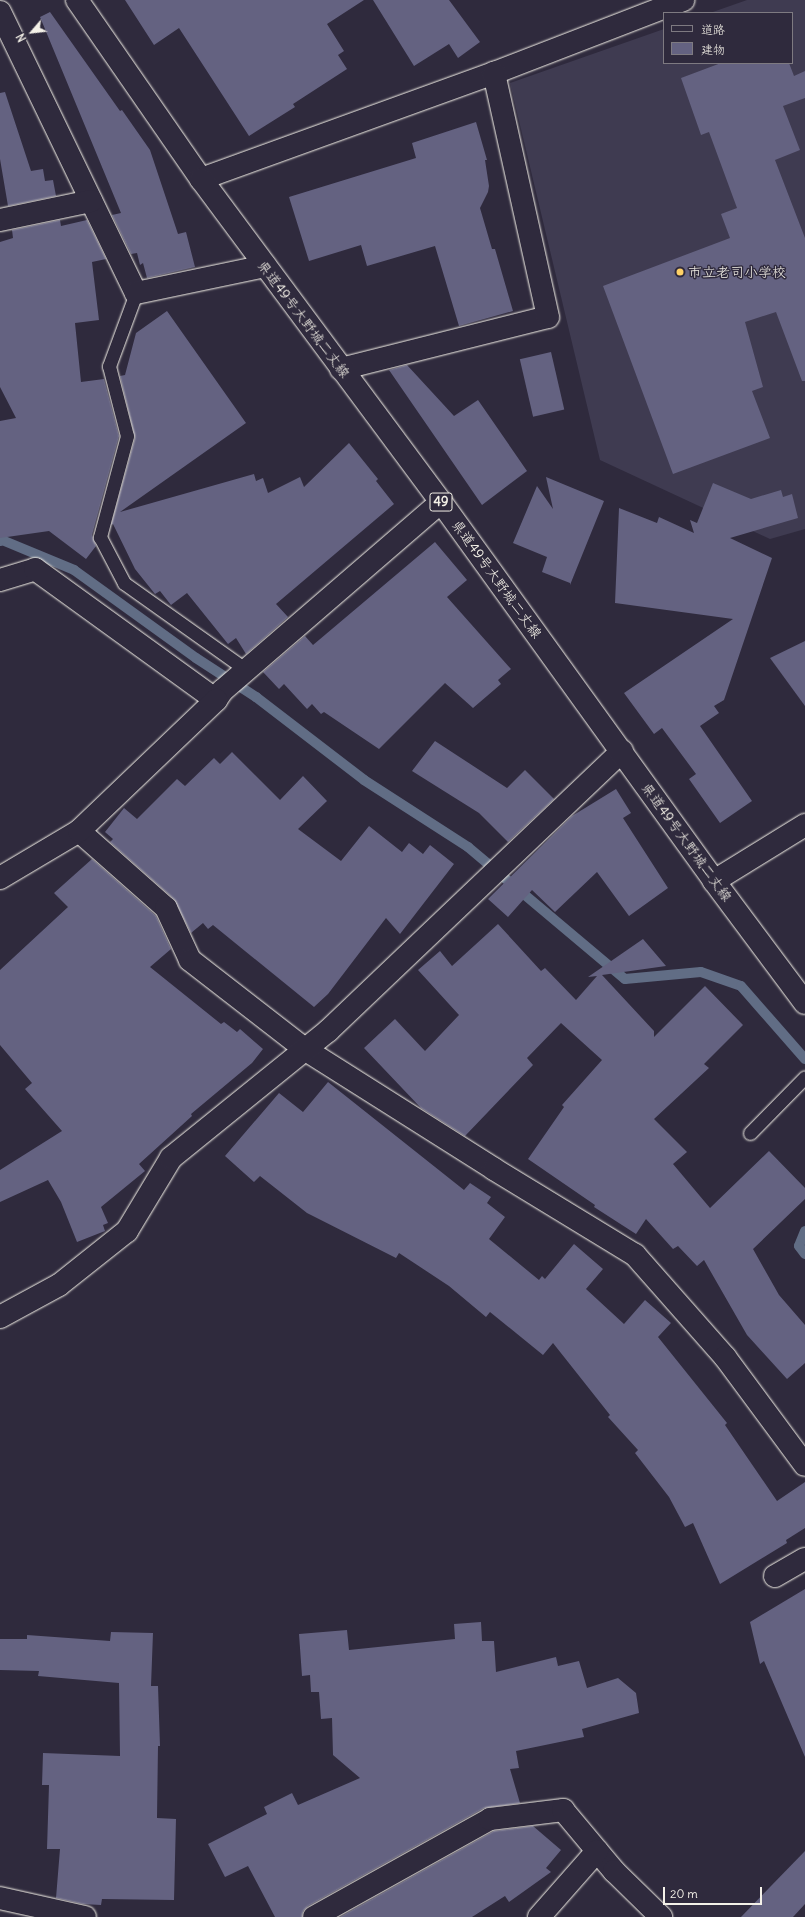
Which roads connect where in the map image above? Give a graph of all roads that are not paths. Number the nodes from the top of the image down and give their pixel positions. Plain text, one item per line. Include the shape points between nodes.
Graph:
1 (77, 0) edge
2 (683, 0) edge
3 (0, 12) edge
4 (8, 51) edge
5 (494, 73) junction
6 (201, 179) junction
7 (91, 201) junction
8 (0, 220) edge
9 (265, 266) junction
10 (136, 293) junction
11 (341, 369) junction
12 (441, 502) junction
13 (0, 580) edge
14 (248, 671) junction
15 (219, 696) junction
16 (622, 751) junction
17 (805, 825) edge
18 (79, 831) junction
19 (0, 878) edge
20 (714, 881) junction
21 (805, 1003) edge
22 (306, 1050) junction
23 (802, 1079) edge
24 (750, 1133) dead end
25 (0, 1316) edge
26 (805, 1465) edge
27 (805, 1559) edge
28 (775, 1576) dead end
29 (597, 1850) junction
30 (0, 1898) edge
31 (85, 1917) edge
32 (314, 1917) edge
33 (539, 1917) edge
34 (661, 1917) edge

1 - 6 street, 県道49号大野城二丈線 / 49
2 - 5 street
3 - 4 street
4 - 7 street
5 - 6 street
5 - 11 street via 548,317
6 - 9 street, 県道49号大野城二丈線 / 49
7 - 8 street
7 - 10 street
9 - 10 street
9 - 11 street, 県道49号大野城二丈線 / 49
10 - 14 lane via 108,366 127,436 100,537 124,583
11 - 12 street, 県道49号大野城二丈線 / 49
12 - 14 street
12 - 16 street, 県道49号大野城二丈線 / 49
13 - 15 street via 35,569
14 - 15 street
15 - 18 street
16 - 20 street, 県道49号大野城二丈線 / 49
16 - 22 street
17 - 20 street
18 - 19 street
18 - 22 street via 166,908 190,960
20 - 21 street, 県道49号大野城二丈線 / 49
22 - 25 street via 171,1158 127,1232 59,1285
22 - 26 street via 635,1255 725,1357
23 - 24 lane
27 - 28 street
29 - 32 street via 563,1810 490,1819
29 - 33 street
29 - 34 street via 614,1871
30 - 31 street

